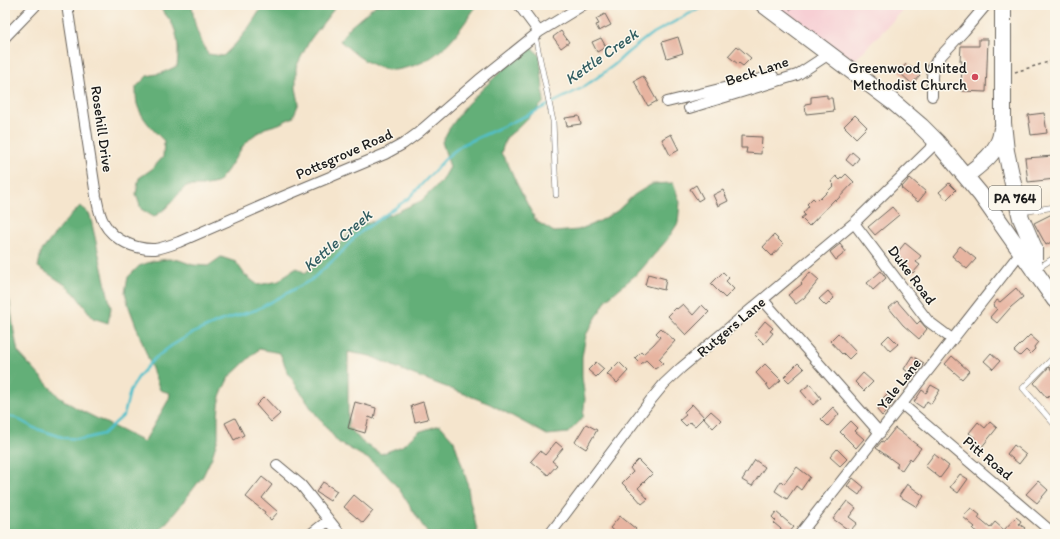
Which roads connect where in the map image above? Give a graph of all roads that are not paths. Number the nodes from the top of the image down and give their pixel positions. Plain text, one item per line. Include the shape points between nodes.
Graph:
1 (36, 5) edge
2 (67, 5) edge
3 (519, 5) edge
4 (583, 5) edge
5 (764, 5) edge
6 (986, 5) edge
7 (1003, 5) edge
8 (537, 34) junction
9 (5, 37) edge
10 (829, 54) junction
11 (810, 66) junction
12 (932, 96) dead end
13 (667, 102) dead end
14 (689, 108) dead end
15 (1003, 123) junction
16 (937, 142) junction
17 (966, 176) junction
18 (556, 195) dead end
19 (1055, 207) edge
20 (1020, 212) junction
21 (854, 222) junction
22 (129, 244) joint
23 (1021, 252) junction
24 (1055, 257) edge
25 (1034, 271) junction
26 (1052, 293) edge
27 (763, 300) junction
28 (952, 340) junction
29 (1055, 356) edge
30 (902, 404) junction
31 (1055, 425) edge
32 (880, 434) junction
33 (277, 465) dead end
34 (329, 520) junction
35 (1054, 531) edge
36 (311, 534) edge
37 (340, 534) edge
38 (550, 534) edge
39 (800, 534) edge

1 - 9 street
2 - 22 street, Rosehill Drive via 100,214 113,235
3 - 8 street
4 - 8 street, Pottsgrove Road
5 - 10 main road
6 - 12 street via 937,60 933,67
7 - 15 main road, PA 764
8 - 18 lane via 553,121
8 - 22 street, Pottsgrove Road via 418,133 391,151 179,242 154,249
10 - 11 street, Beck Lane
10 - 16 main road via 893,102
11 - 13 street
11 - 14 street, Beck Lane via 797,75
15 - 17 main road, PA 764 via 997,145 988,157
15 - 20 main road, PA 764 via 1012,185
16 - 17 main road
16 - 21 street, Rutgers Lane
17 - 23 main road via 994,211
19 - 20 lane
20 - 25 main road, PA 764 via 1034,248
21 - 27 street, Rutgers Lane
21 - 28 street, Duke Road via 928,321
23 - 25 main road
23 - 28 street, Yale Lane
24 - 25 lane
25 - 26 main road
27 - 32 street
27 - 38 street, Rutgers Lane via 664,384
28 - 30 street, Yale Lane
29 - 31 lane via 1023,388
30 - 32 street, Yale Lane
30 - 35 street, Pitt Road
32 - 39 street, Yale Lane
33 - 34 street via 301,485
34 - 36 street
34 - 37 street

